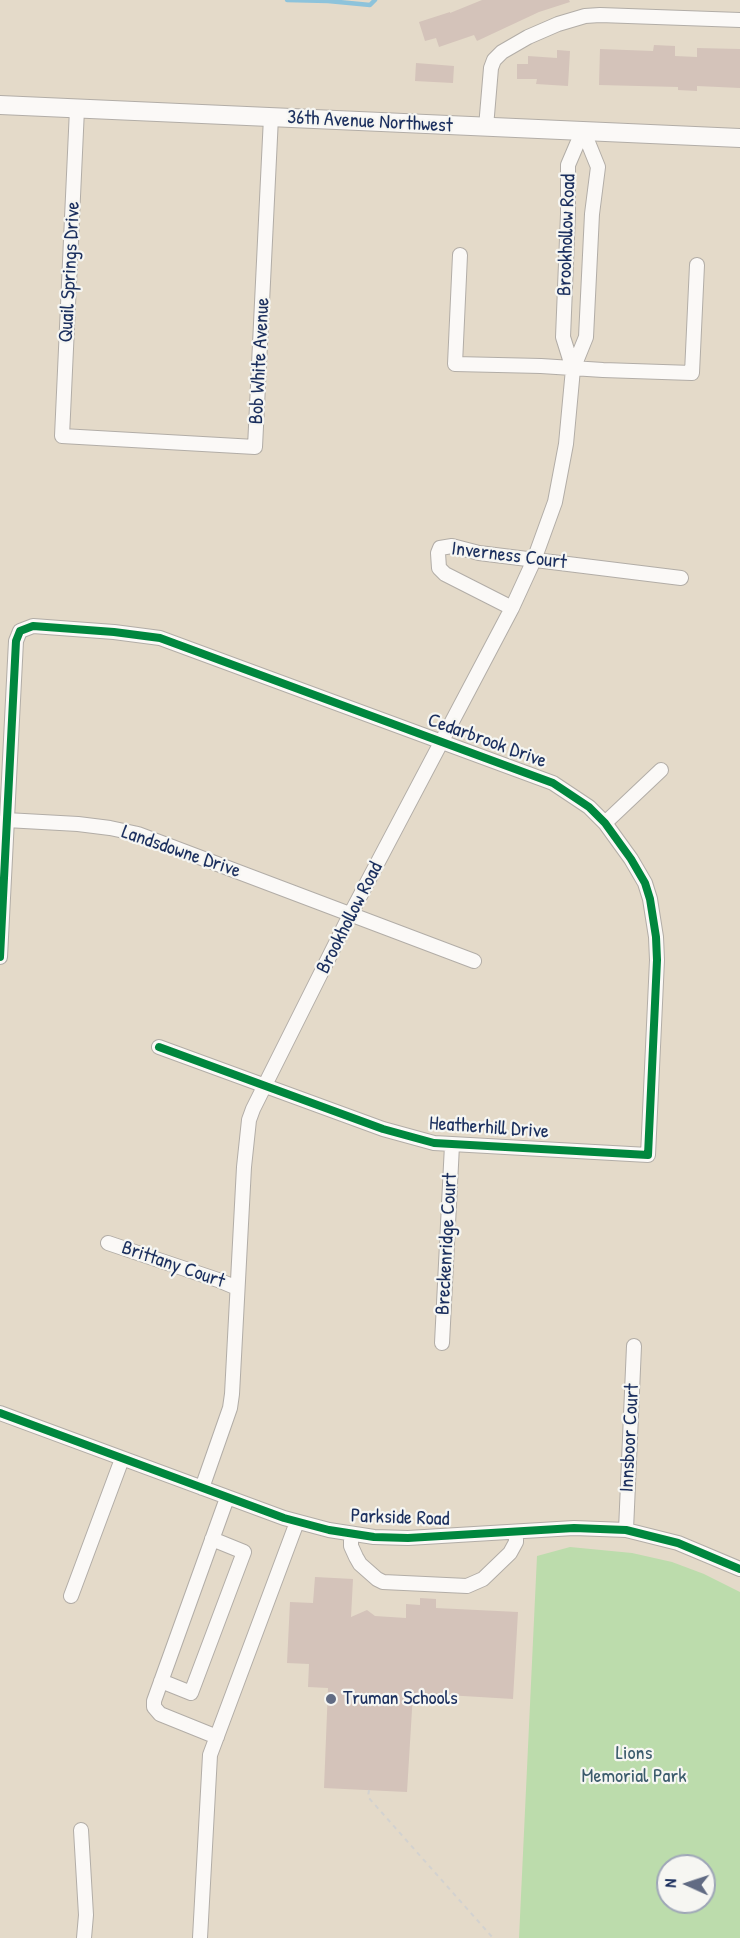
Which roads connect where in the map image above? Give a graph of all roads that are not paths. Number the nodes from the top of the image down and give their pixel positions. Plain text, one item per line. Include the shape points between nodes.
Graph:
1 (740, 20) edge
2 (0, 105) edge
3 (77, 109) junction
4 (271, 117) junction
5 (486, 127) junction
6 (583, 130) junction
7 (740, 138) edge
8 (460, 255) dead end
9 (697, 265) dead end
10 (573, 369) junction
11 (62, 436) joint
12 (534, 560) junction
13 (681, 578) dead end
14 (512, 608) junction
15 (441, 743) junction
16 (661, 770) dead end
17 (6, 820) junction
18 (605, 823) junction
19 (350, 915) junction
20 (0, 957) edge
21 (474, 961) dead end
22 (159, 1047) dead end
23 (264, 1085) junction
24 (452, 1145) junction
25 (648, 1155) joint
26 (108, 1243) dead end
27 (237, 1288) junction
28 (442, 1343) dead end
29 (634, 1346) dead end
30 (0, 1413) edge
31 (122, 1458) junction
32 (202, 1488) junction
33 (227, 1498) junction
34 (297, 1522) junction
35 (626, 1530) junction
36 (516, 1532) junction
37 (351, 1534) junction
38 (212, 1539) junction
39 (740, 1569) edge
40 (71, 1596) dead end
41 (161, 1682) junction
42 (217, 1737) junction
43 (81, 1830) dead end
44 (84, 1938) edge
45 (200, 1938) edge

1 - 5 street via 600,15 558,24 528,37 494,60 490,68
2 - 3 main road, 36th Avenue Northwest
3 - 4 main road, 36th Avenue Northwest
3 - 11 street, Quail Springs Drive
4 - 5 main road, 36th Avenue Northwest
4 - 11 street, Bob White Avenue via 255,447
5 - 6 main road, 36th Avenue Northwest
6 - 7 main road, 36th Avenue Northwest
6 - 10 street, Brookhollow Road via 568,165 563,337
6 - 10 street, Brookhollow Road via 598,167 586,337
8 - 10 street via 454,364
9 - 10 street via 692,373
10 - 12 street, Brookhollow Road via 561,473
12 - 13 street, Inverness Court
12 - 14 street, Brookhollow Road
12 - 14 street, Inverness Court via 452,546 440,548 439,568 445,574
14 - 15 street, Brookhollow Road
15 - 17 street, Cedarbrook Drive via 160,638 33,626 18,634 16,641
15 - 18 street, Cedarbrook Drive via 553,783
15 - 19 street, Brookhollow Road
16 - 18 street
17 - 19 street, Landsdowne Drive via 78,824 138,834
17 - 20 street
18 - 25 street, Cedarbrook Drive via 645,883 654,916 657,960
19 - 21 street, Landsdowne Drive
19 - 23 street, Brookhollow Road
22 - 23 street, Heatherhill Drive
23 - 24 street, Heatherhill Drive via 405,1136
23 - 27 street, Brookhollow Road via 249,1120
24 - 25 street, Heatherhill Drive
24 - 28 street, Breckenridge Court
26 - 27 street, Brittany Court
27 - 32 street, Brookhollow Road via 231,1401
29 - 35 street, Innsboor Court
30 - 31 street, Parkside Road
31 - 32 street, Parkside Road
31 - 40 street
32 - 33 street, Parkside Road
33 - 34 street, Parkside Road
33 - 38 street
34 - 37 street, Parkside Road
34 - 42 street
35 - 36 street, Parkside Road
35 - 39 street, Parkside Road via 678,1543
36 - 37 street, Parkside Road via 408,1539
36 - 37 street via 510,1553 483,1580 467,1586 376,1579 356,1557
38 - 41 street
38 - 41 street via 244,1552 191,1693
41 - 42 street via 154,1701 160,1714
42 - 45 street via 210,1760
43 - 44 street

